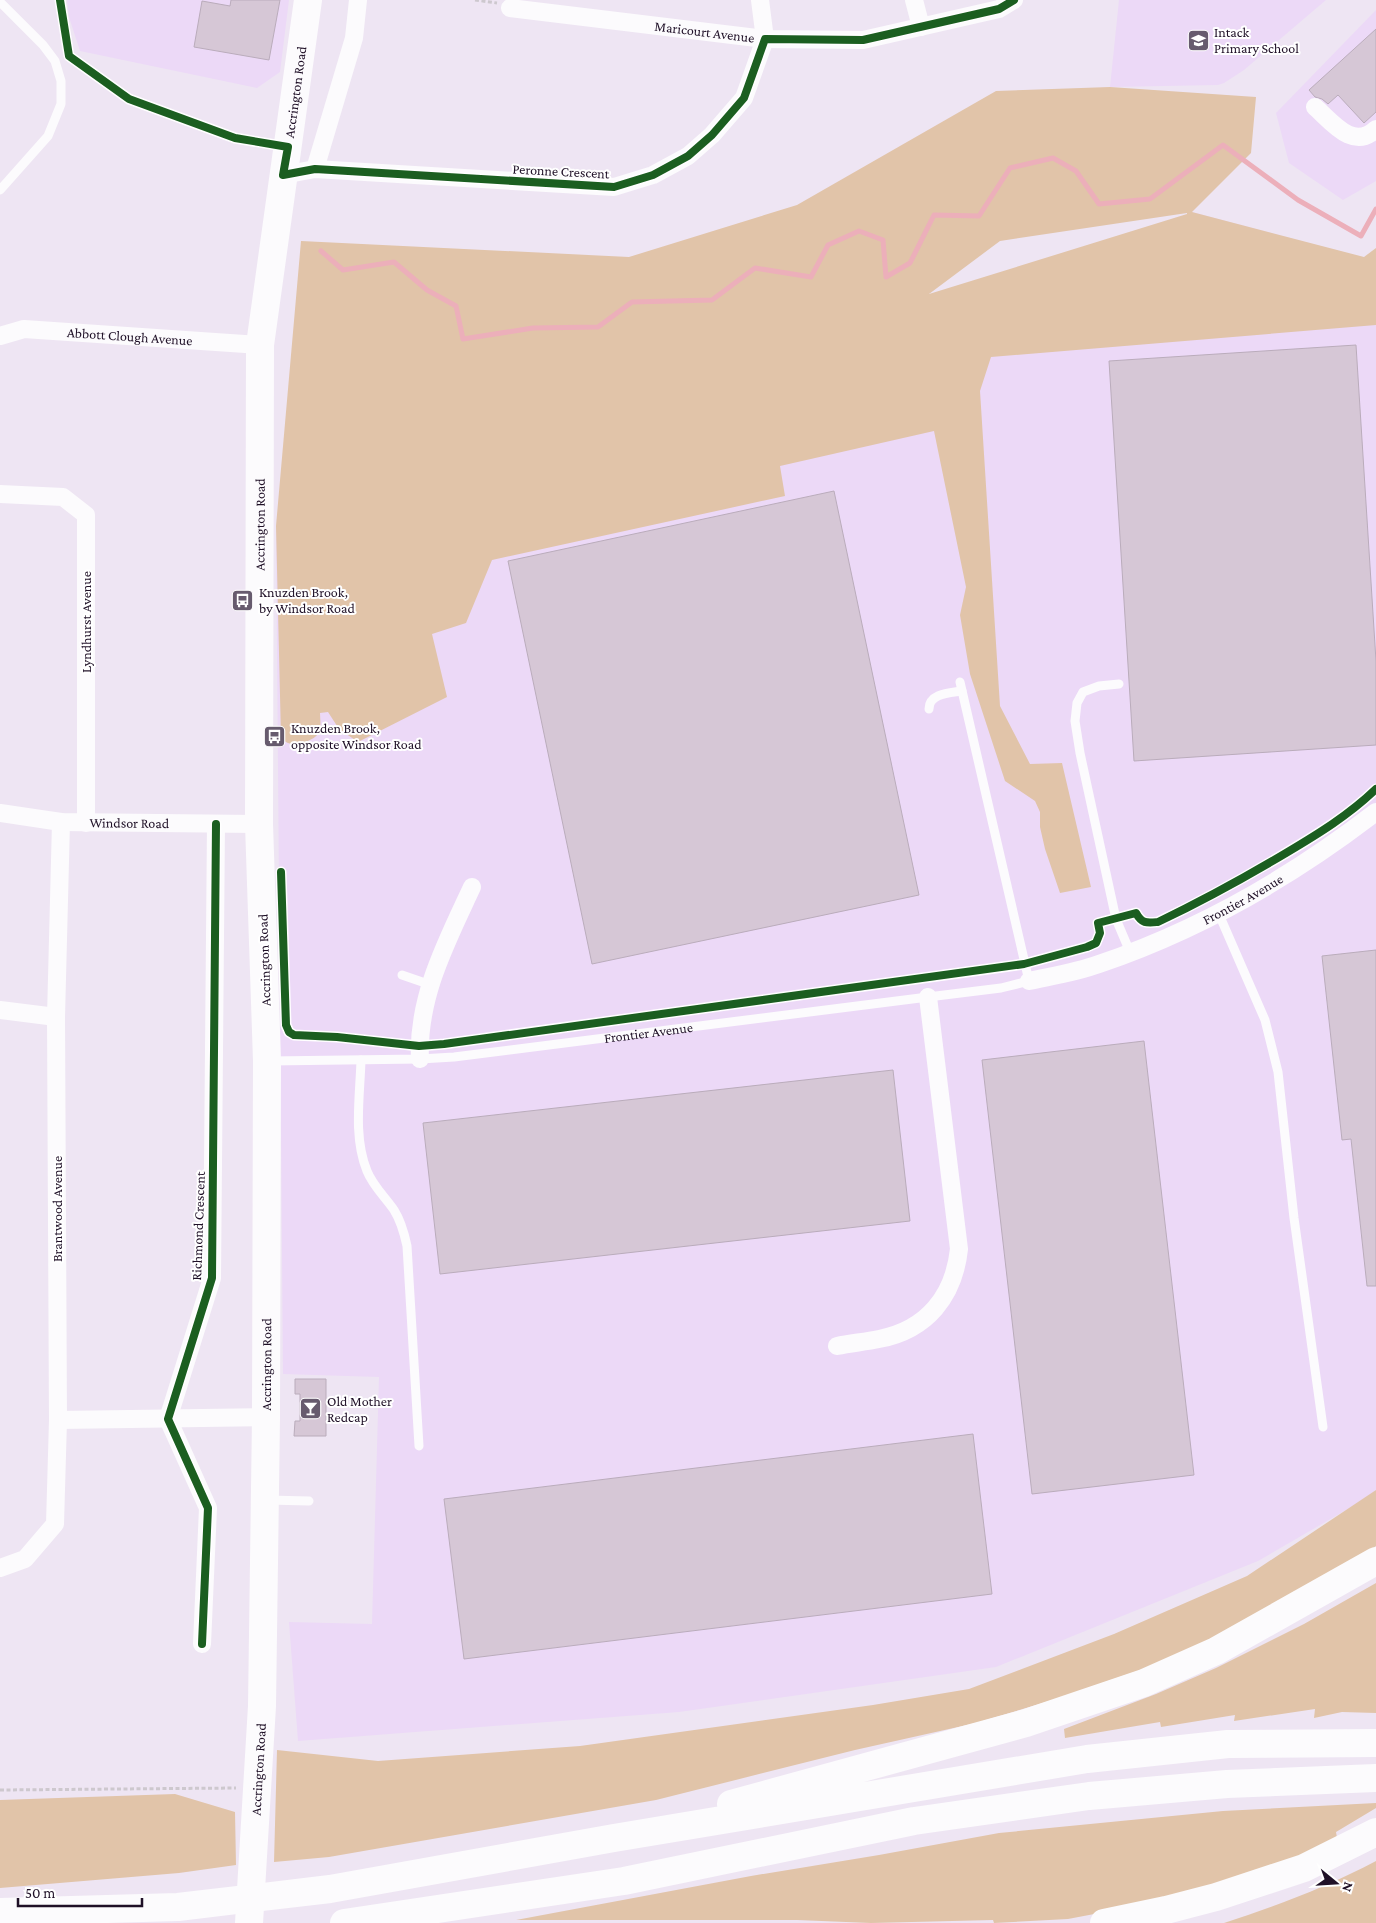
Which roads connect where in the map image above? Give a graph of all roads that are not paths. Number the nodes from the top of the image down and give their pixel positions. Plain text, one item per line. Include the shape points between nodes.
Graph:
1 (308, 0) edge
2 (358, 0) edge
3 (760, 0) edge
4 (914, 0) edge
5 (1014, 0) edge
6 (0, 2) edge
7 (510, 8) dead end
8 (921, 27) junction
9 (765, 39) junction
10 (1315, 106) dead end
11 (1376, 129) edge
12 (315, 169) junction
13 (283, 175) junction
14 (0, 190) edge
15 (0, 336) edge
16 (260, 345) junction
17 (0, 494) edge
18 (1119, 684) dead end
19 (929, 709) dead end
20 (1376, 812) edge
21 (0, 813) edge
22 (61, 822) junction
23 (86, 823) junction
24 (216, 824) junction
25 (259, 824) junction
26 (472, 887) dead end
27 (1218, 912) junction
28 (1130, 952) junction
29 (402, 975) dead end
30 (1029, 981) junction
31 (431, 985) junction
32 (928, 997) junction
33 (0, 1010) edge
34 (56, 1017) junction
35 (420, 1059) junction
36 (361, 1060) junction
37 (267, 1061) junction
38 (837, 1346) dead end
39 (266, 1417) junction
40 (168, 1419) junction
41 (58, 1420) junction
42 (1323, 1427) dead end
43 (420, 1446) dead end
44 (265, 1500) junction
45 (309, 1501) dead end
46 (1376, 1561) edge
47 (0, 1568) edge
48 (202, 1644) dead end
49 (1373, 1743) edge
50 (1374, 1778) edge
51 (1376, 1832) edge
52 (614, 1838) junction
53 (0, 1912) edge
54 (249, 1923) edge
55 (344, 1923) edge
56 (1104, 1923) edge

1 - 13 main road, Accrington Road
2 - 12 street via 354,38
3 - 9 street, Peronne Crescent
4 - 8 street
5 - 8 street, Maricourt Avenue via 999,9
6 - 14 lane via 55,61 61,81 61,104 48,136
7 - 9 street, Maricourt Avenue
8 - 9 street, Maricourt Avenue via 862,40
9 - 12 street, Peronne Crescent via 744,98 712,135 688,156 653,175 614,187
10 - 11 street via 1343,133 1358,138 1370,135
12 - 13 street, Peronne Crescent
13 - 16 main road, Accrington Road
15 - 16 street, Abbott Clough Avenue via 24,329
16 - 25 main road, Accrington Road
17 - 23 street, Lyndhurst Avenue via 63,497 86,515
18 - 28 lane via 1083,692 1077,703 1075,722 1116,919
19 - 30 lane via 934,698 961,686
20 - 27 street, Frontier Avenue via 1339,841
21 - 22 street, Windsor Road
22 - 23 street, Windsor Road
22 - 34 street, Brantwood Avenue
23 - 24 street, Windsor Road
24 - 25 street, Windsor Road
24 - 40 street, Richmond Crescent via 212,1278
25 - 37 main road, Accrington Road
26 - 31 street
27 - 28 street, Frontier Avenue
27 - 42 lane via 1265,1020 1278,1072
28 - 30 street, Frontier Avenue via 1098,965
29 - 31 lane
30 - 32 lane, Frontier Avenue via 1001,988
31 - 35 street via 422,1019
32 - 35 lane, Frontier Avenue
32 - 38 street via 959,1249 957,1266 944,1298 927,1317 896,1335
33 - 34 street
34 - 41 street, Brantwood Avenue
35 - 36 lane, Frontier Avenue
36 - 37 lane, Frontier Avenue
36 - 43 lane via 360,1140 367,1172 393,1209 407,1246
37 - 39 main road, Accrington Road
39 - 40 street
39 - 44 main road, Accrington Road
40 - 41 street
40 - 48 street via 208,1508
41 - 47 street, Brantwood Avenue via 55,1524 25,1560
44 - 45 lane
44 - 54 main road, Accrington Road via 262,1706
46 - 52 main road via 1216,1652 1110,1695 1026,1723
49 - 52 main road via 1228,1744 1088,1759
50 - 55 main road via 1227,1784 1050,1801 914,1821 624,1881
51 - 56 main road via 1304,1868 1216,1897
52 - 53 main road via 330,1890 178,1908

